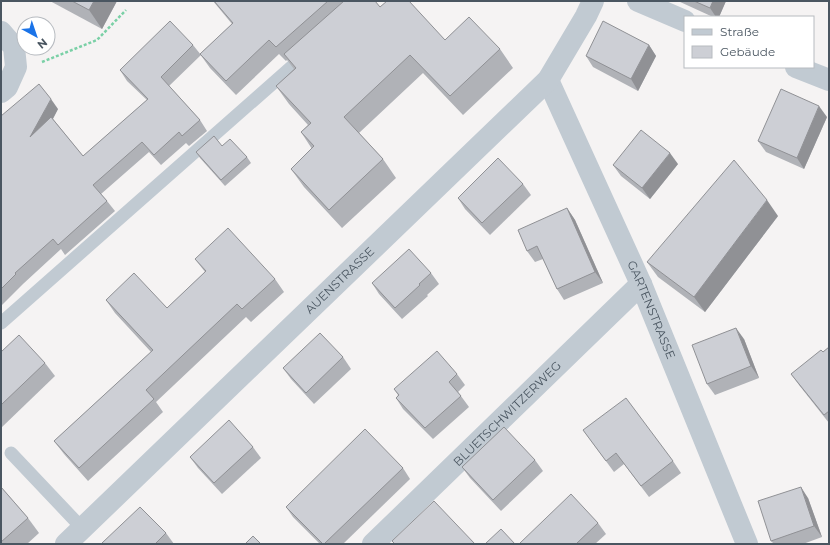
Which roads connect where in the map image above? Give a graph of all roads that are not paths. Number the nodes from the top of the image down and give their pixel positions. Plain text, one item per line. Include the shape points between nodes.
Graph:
1 (594, 1) edge
2 (638, 1) edge
3 (684, 21) edge
4 (1, 32) edge
5 (312, 48) edge
6 (799, 68) edge
7 (548, 80) junction
8 (829, 80) edge
9 (1, 92) edge
10 (641, 284) junction
11 (1, 323) edge
12 (11, 453) dead end
13 (82, 528) junction
14 (66, 544) edge
15 (373, 544) edge
16 (747, 544) edge

1 - 7 street, AUENSTRASSE
2 - 3 street
4 - 9 street via 14,47 16,67 7,87
5 - 11 lane
6 - 8 street
7 - 10 street, GARTENSTRASSE
7 - 13 street, AUENSTRASSE
10 - 15 street, BLUETSCHWITZERWEG
10 - 16 street, GARTENSTRASSE
12 - 13 lane
13 - 14 street, AUENSTRASSE

